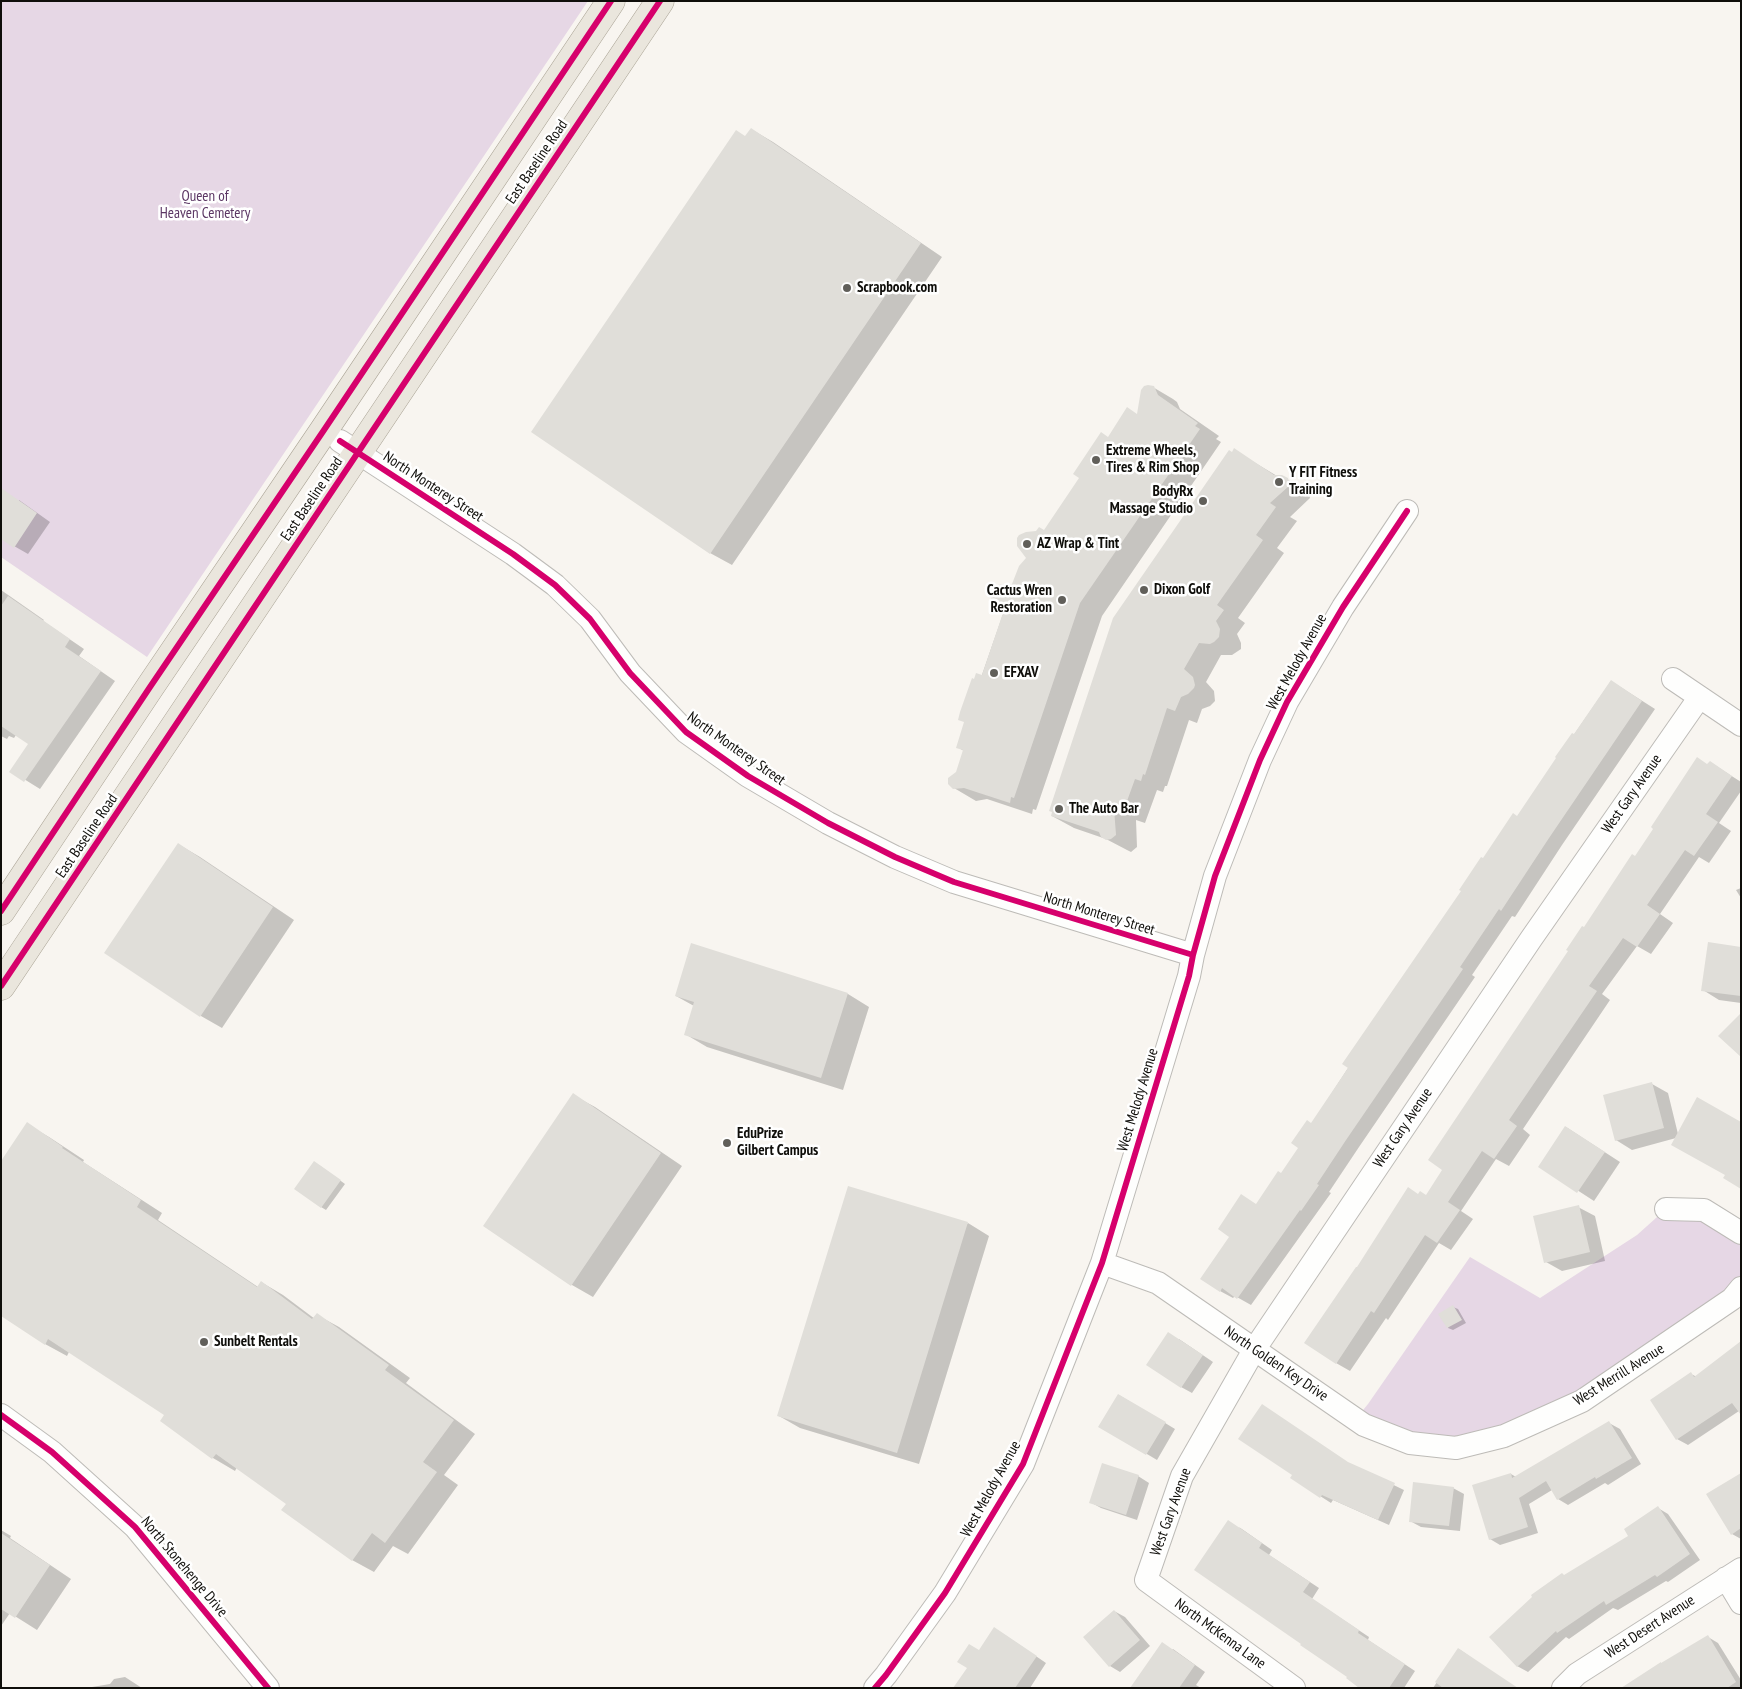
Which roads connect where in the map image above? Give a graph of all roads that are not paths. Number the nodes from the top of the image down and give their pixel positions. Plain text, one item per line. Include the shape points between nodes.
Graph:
1 (611, 1) edge
2 (660, 1) edge
3 (349, 447) junction
4 (1407, 511) dead end
5 (1673, 679) dead end
6 (1699, 698) junction
7 (1741, 725) edge
8 (1, 911) edge
9 (1193, 955) junction
10 (1, 986) edge
11 (1666, 1209) dead end
12 (1741, 1233) edge
13 (1102, 1263) junction
14 (1741, 1288) edge
15 (1254, 1350) junction
16 (1, 1415) edge
17 (1456, 1448) joint
18 (1734, 1574) edge
19 (1146, 1580) joint
20 (1741, 1603) edge
21 (268, 1688) edge
22 (875, 1688) edge
23 (1294, 1688) edge
24 (1563, 1688) edge

1 - 8 main road, East Baseline Road
2 - 3 main road, East Baseline Road
3 - 9 street, North Monterey Street via 555,585 590,619 630,673 686,732 748,776 828,823 954,882
3 - 10 main road, East Baseline Road
4 - 9 street, West Melody Avenue via 1342,607 1287,702 1260,760 1215,876
5 - 6 street
6 - 7 street
6 - 15 street, West Gary Avenue via 1531,939
9 - 13 street, West Melody Avenue via 1190,976
11 - 12 street via 1704,1210
13 - 15 street, North Golden Key Drive via 1158,1283
13 - 22 street, West Melody Avenue via 1023,1464 945,1593
14 - 17 street, West Merrill Avenue via 1732,1299 1582,1401 1504,1436
15 - 17 street, North Golden Key Drive via 1364,1425 1410,1443
15 - 19 street, West Gary Avenue via 1182,1476
16 - 21 street, North Stonehenge Drive via 52,1452 135,1526
18 - 20 street
18 - 24 street, West Desert Avenue via 1577,1674
19 - 23 street, North McKenna Lane

